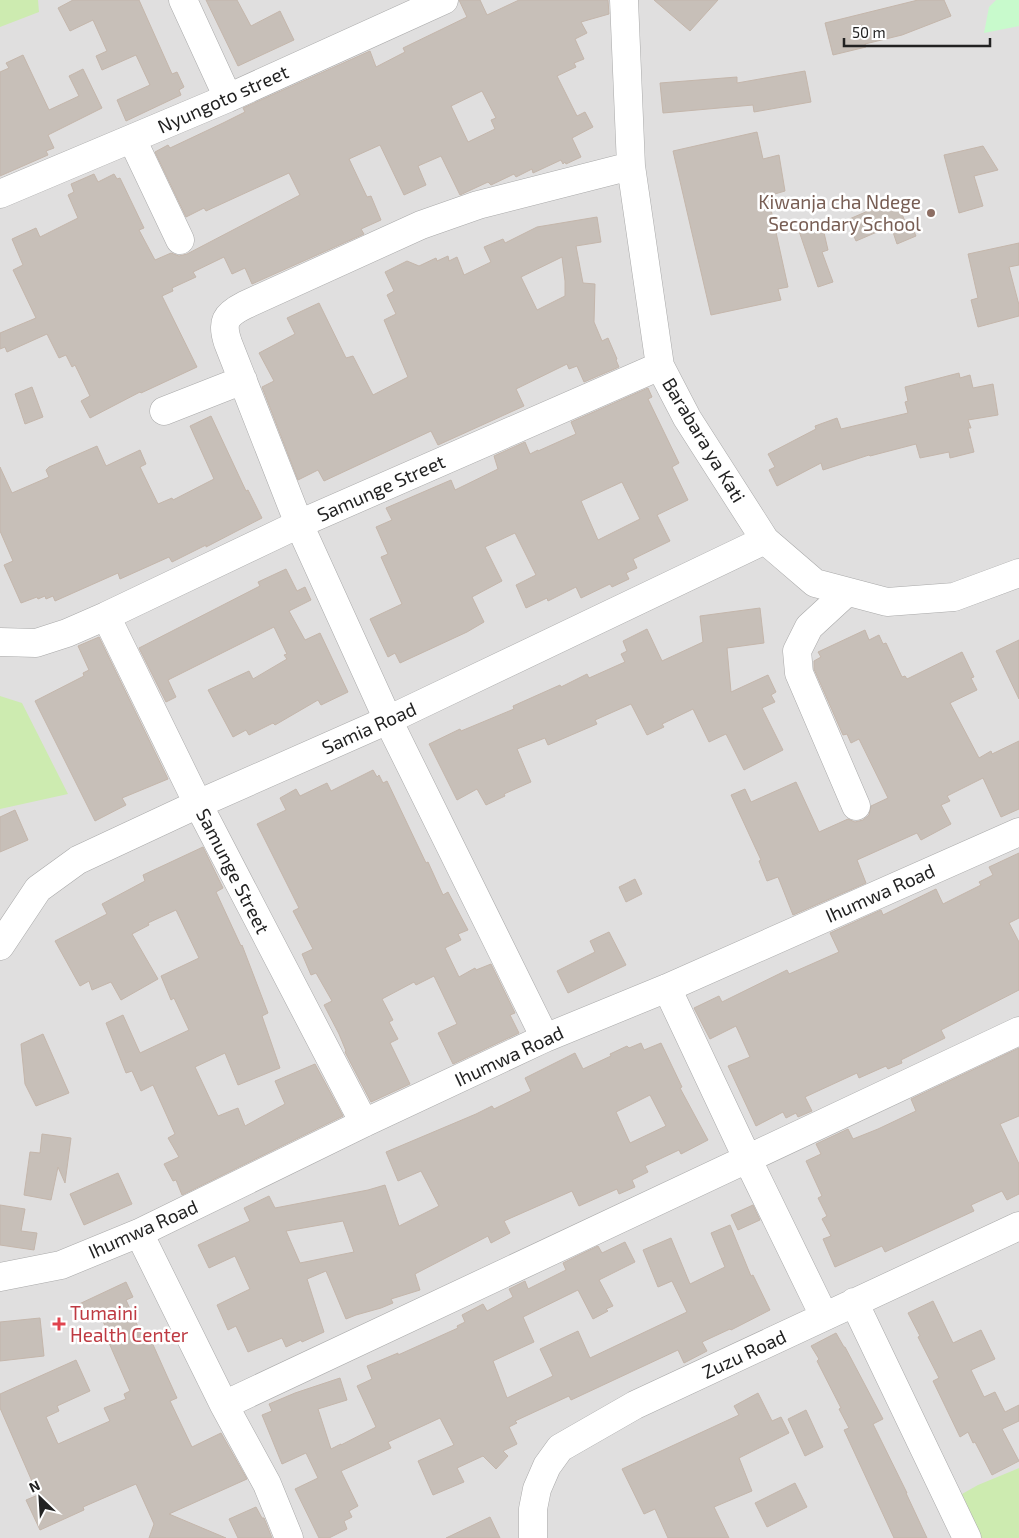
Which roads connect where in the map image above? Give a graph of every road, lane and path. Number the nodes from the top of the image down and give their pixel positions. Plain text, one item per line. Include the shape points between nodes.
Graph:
1 (183, 0) edge
2 (444, 0) edge
3 (624, 0) edge
4 (228, 98) junction
5 (132, 139) junction
6 (631, 166) junction
7 (0, 194) edge
8 (180, 240) dead end
9 (660, 366) junction
10 (243, 380) junction
11 (164, 411) dead end
12 (299, 524) junction
13 (765, 540) junction
14 (1019, 573) edge
15 (847, 592) junction
16 (106, 616) junction
17 (0, 642) edge
18 (388, 720) junction
19 (198, 804) junction
20 (856, 806) dead end
21 (1019, 832) edge
22 (0, 946) edge
23 (666, 988) junction
24 (1019, 1031) edge
25 (545, 1038) junction
26 (364, 1123) junction
27 (748, 1160) junction
28 (1019, 1226) edge
29 (139, 1234) junction
30 (0, 1277) edge
31 (854, 1302) junction
32 (824, 1316) junction
33 (224, 1405) junction
34 (289, 1538) edge
35 (533, 1538) edge
36 (967, 1538) edge

1 - 4 street
2 - 4 street, Nyungoto street
3 - 6 street, Barabara ya Kati
4 - 5 street, Nyungoto street
5 - 7 street, Nyungoto street
5 - 8 street
6 - 9 street, Barabara ya Kati
6 - 10 street via 478,205 421,225 234,311 223,328
9 - 12 street, Samunge Street
9 - 13 street, Barabara ya Kati via 687,418
10 - 11 street
10 - 12 street
12 - 16 street, Samunge Street
12 - 18 street
13 - 15 street, Barabara ya Kati via 815,583
13 - 18 street, Samia Road
14 - 15 street, Barabara ya Kati via 954,597 887,602
15 - 20 street via 809,627 796,652 799,673
16 - 17 street, Samunge Street via 36,643
16 - 19 street, Samunge Street
18 - 19 street, Samia Road
18 - 25 street
19 - 22 street, Samia Road via 78,860 38,889
19 - 26 street, Samunge Street
21 - 23 street, Ihumwa Road
23 - 25 street, Ihumwa Road
23 - 27 street
24 - 27 street
25 - 26 street, Ihumwa Road
26 - 29 street, Ihumwa Road
27 - 32 street
27 - 33 street
28 - 31 street, Zuzu Road
29 - 30 street, Ihumwa Road via 61,1265
29 - 33 street
31 - 32 street, Zuzu Road
31 - 36 street
32 - 35 street, Zuzu Road via 635,1405 560,1448 537,1488 532,1509
33 - 34 street via 267,1484

